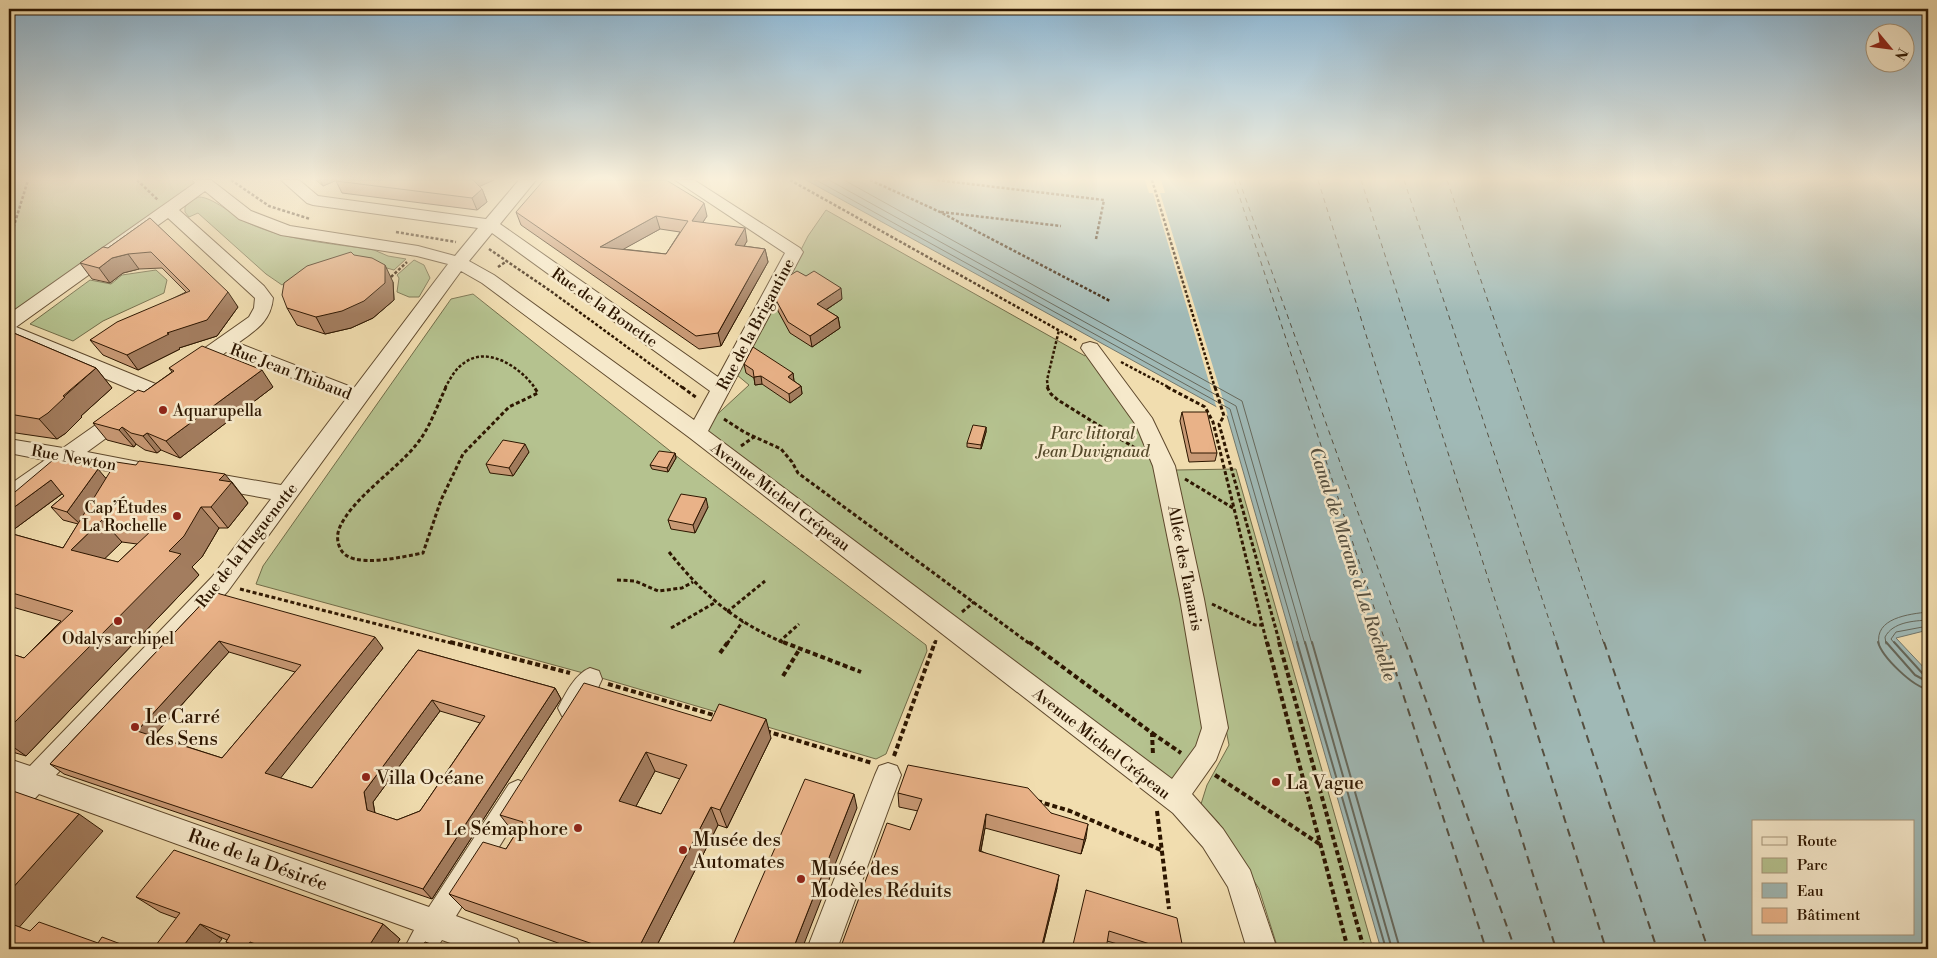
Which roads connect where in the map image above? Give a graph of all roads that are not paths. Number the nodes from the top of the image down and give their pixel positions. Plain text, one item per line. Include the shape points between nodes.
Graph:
1 (147, 225) edge
2 (186, 225) edge
3 (270, 225) edge
4 (490, 225) joint
5 (752, 225) edge
6 (459, 262) junction
7 (9, 323) edge
8 (9, 331) edge
9 (223, 344) junction
10 (1090, 348) road end
11 (167, 385) junction
12 (720, 388) junction
13 (359, 397) junction
14 (697, 433) junction
15 (9, 446) edge
16 (66, 456) junction
17 (163, 472) edge
18 (192, 477) edge
19 (287, 494) junction
20 (9, 496) edge
21 (590, 678) road end
22 (558, 729) edge
23 (532, 770) edge
24 (889, 772) road end
25 (22, 775) edge
26 (1176, 800) junction
27 (9, 807) edge
28 (436, 923) junction
29 (419, 949) edge
30 (507, 949) edge
31 (822, 949) edge
32 (1262, 949) edge

1 - 7 street
2 - 9 street via 264,298 256,320
3 - 6 street, Avenue Michel Crépeau via 287,231 418,251
4 - 6 street, Rue de la Huguenotte
4 - 12 street, Rue de la Bonette
5 - 12 street, Rue de la Brigantine via 794,252
6 - 13 street, Rue de la Huguenotte
6 - 14 street, Avenue Michel Crépeau via 488,278
8 - 11 street
9 - 11 street
9 - 13 street, Rue Jean Thibaud
10 - 26 street, Allée des Tamaris via 1145,423 1164,466 1192,599 1215,728 1207,752 1184,782
11 - 16 street
12 - 14 street, Rue de la Brigantine
13 - 19 street, Rue de la Huguenotte
14 - 26 street, Avenue Michel Crépeau
15 - 16 street, Rue Newton
16 - 17 street, Rue Newton
16 - 20 street
18 - 19 street
19 - 25 street, Rue de la Huguenotte via 220,584
21 - 22 street
23 - 28 street
24 - 31 street
25 - 27 street, Rue de la Huguenotte
25 - 28 street, Rue de la Désirée
26 - 32 street, Avenue Michel Crépeau via 1213,838 1240,880
28 - 29 street
28 - 30 street, Rue de la Désirée

